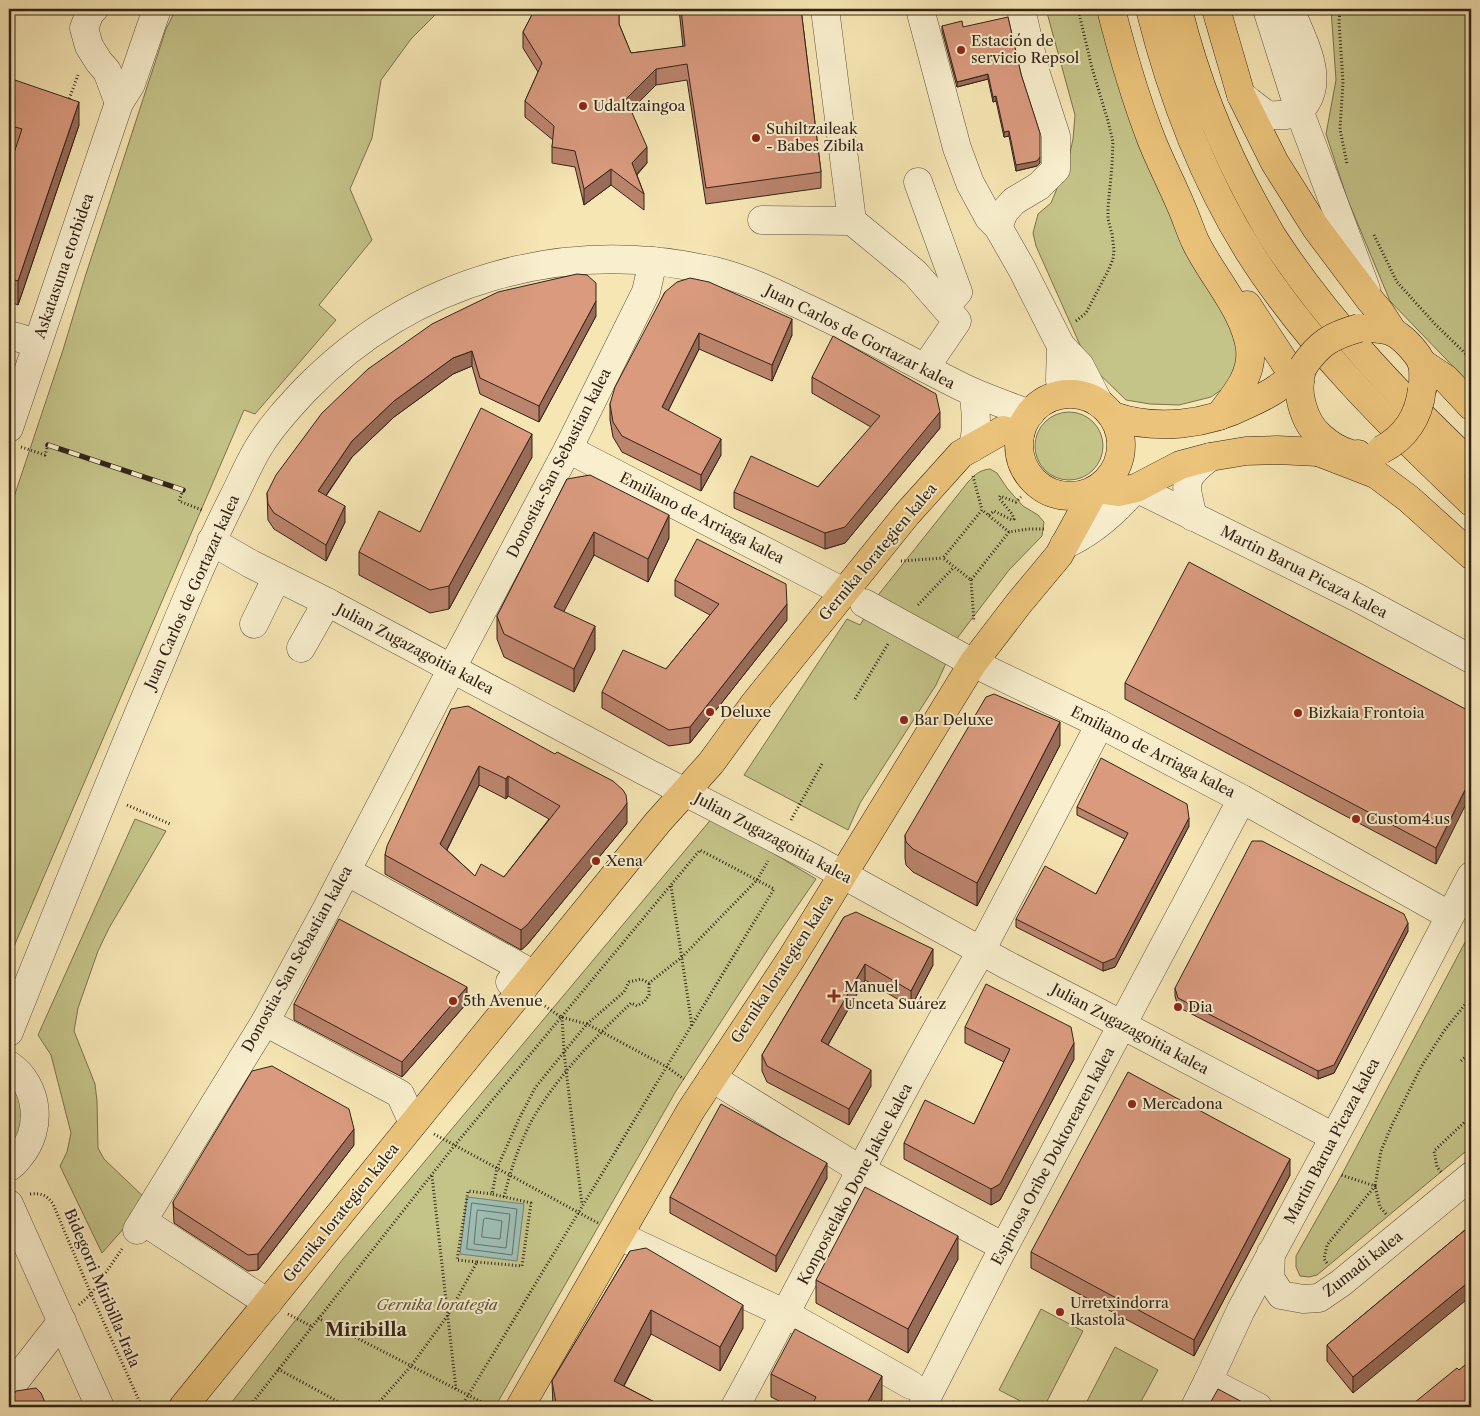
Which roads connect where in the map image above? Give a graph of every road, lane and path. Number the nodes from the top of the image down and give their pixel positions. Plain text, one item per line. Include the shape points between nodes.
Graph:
1 (94, 9) edge
2 (156, 9) edge
3 (825, 9) edge
4 (920, 9) edge
5 (1021, 9) edge
6 (1078, 9) edge
7 (1111, 9) edge
8 (1150, 9) edge
9 (1178, 9) edge
10 (1216, 9) edge
11 (1267, 9) edge
12 (1290, 9) edge
13 (1340, 9) edge
14 (72, 92) dead end
15 (1241, 95) junction
16 (119, 103) junction
17 (66, 107) edge
18 (1299, 110) junction
19 (1348, 168) dead end
20 (918, 182) dead end
21 (1181, 206) junction
22 (762, 220) dead end
23 (852, 222) junction
24 (998, 227) junction
25 (1372, 232) dead end
26 (653, 261) junction
27 (1370, 300) junction
28 (945, 307) junction
29 (1393, 332) junction
30 (9, 335) edge
31 (1065, 336) junction
32 (37, 343) junction
33 (1471, 359) edge
34 (925, 368) junction
35 (9, 371) edge
36 (1299, 374) junction
37 (1422, 376) junction
38 (969, 393) junction
39 (1064, 394) junction
40 (1471, 406) edge
41 (1106, 409) junction
42 (1219, 416) junction
43 (1018, 426) junction
44 (13, 430) edge
45 (48, 445) dead end
46 (568, 449) junction
47 (1355, 456) junction
48 (1210, 458) junction
49 (972, 460) junction
50 (1471, 464) edge
51 (1136, 488) junction
52 (183, 490) dead end
53 (1096, 490) junction
54 (1021, 497) dead end
55 (1471, 502) edge
56 (982, 510) junction
57 (207, 512) dead end
58 (988, 516) junction
59 (1193, 517) junction
60 (1009, 532) junction
61 (1055, 537) junction
62 (211, 541) junction
63 (1471, 555) edge
64 (943, 558) junction
65 (893, 562) dead end
66 (954, 567) junction
67 (277, 577) junction
68 (971, 580) junction
69 (836, 588) dead end
70 (327, 602) junction
71 (864, 603) dead end
72 (254, 624) dead end
73 (902, 624) junction
74 (974, 629) dead end
75 (301, 648) dead end
76 (1471, 659) edge
77 (973, 663) junction
78 (856, 699) dead end
79 (1100, 724) junction
80 (822, 764) dead end
81 (685, 792) junction
82 (1242, 799) junction
83 (134, 807) dead end
84 (789, 823) dead end
85 (170, 824) dead end
86 (768, 860) dead end
87 (346, 871) junction
88 (843, 874) junction
89 (1471, 876) edge
90 (757, 880) junction
91 (671, 885) junction
92 (1438, 909) dead end
93 (682, 957) junction
94 (649, 983) junction
95 (522, 991) junction
96 (1471, 997) edge
97 (562, 1017) junction
98 (265, 1022) junction
99 (587, 1024) junction
100 (1122, 1025) junction
101 (692, 1026) junction
102 (9, 1032) edge
103 (601, 1032) junction
104 (564, 1052) junction
105 (1471, 1052) edge
106 (1461, 1061) dead end
107 (9, 1065) edge
108 (667, 1068) junction
109 (566, 1071) junction
110 (708, 1085) junction
111 (1471, 1116) edge
112 (414, 1123) junction
113 (1334, 1137) junction
114 (455, 1145) junction
115 (9, 1167) edge
116 (497, 1168) junction
117 (861, 1170) junction
118 (1441, 1172) dead end
119 (1333, 1173) dead end
120 (432, 1175) junction
121 (509, 1175) junction
122 (1471, 1176) edge
123 (1375, 1186) junction
124 (492, 1194) junction
125 (504, 1197) junction
126 (19, 1199) edge
127 (582, 1205) junction
128 (578, 1212) junction
129 (1388, 1216) dead end
130 (620, 1236) junction
131 (991, 1240) dead end
132 (1271, 1253) junction
133 (477, 1262) junction
134 (108, 1268) dead end
135 (1342, 1284) junction
136 (91, 1294) junction
137 (1293, 1302) junction
138 (268, 1303) junction
139 (1241, 1310) junction
140 (786, 1314) junction
141 (448, 1315) junction
142 (318, 1318) junction
143 (62, 1321) junction
144 (411, 1366) junction
145 (278, 1369) junction
146 (1208, 1382) junction
147 (456, 1389) junction
148 (9, 1390) edge
149 (469, 1395) junction
150 (916, 1396) edge
151 (100, 1407) edge
152 (142, 1407) edge
153 (183, 1407) edge
154 (248, 1407) edge
155 (348, 1407) edge
156 (375, 1407) edge
157 (461, 1407) edge
158 (491, 1407) edge
159 (520, 1407) edge
160 (735, 1407) edge
161 (1195, 1407) edge
162 (1258, 1407) edge

1 - 16 street via 84,28 89,46 107,71
2 - 16 street, Askatasuna etorbidea via 131,84
3 - 23 street
4 - 24 street via 957,148 970,183 989,218
5 - 24 street via 1036,74 1056,136 1056,169 1040,186 1014,201 1004,212
6 - 31 path via 1113,142 1108,219 1114,250 1110,269 1086,313
7 - 21 main road via 1124,62 1150,135
8 - 55 main road via 1192,140 1218,197 1248,250 1300,323 1366,398
9 - 50 main road via 1217,130 1272,235 1322,306 1386,379
10 - 15 main road
11 - 18 street
12 - 18 street via 1312,68 1312,90 1307,103
13 - 19 path via 1343,82 1340,129
14 - 17 path
15 - 18 street via 1268,115 1284,116
15 - 27 main road via 1275,163 1316,228
16 - 32 street, Askatasuna etorbidea
18 - 27 street
20 - 28 street via 958,292
21 - 36 main road via 1285,364
21 - 42 main road via 1195,242 1246,330 1250,348 1251,364 1246,377
22 - 23 street
23 - 28 street via 915,273
24 - 31 street
25 - 33 path via 1397,282
26 - 34 street, Juan Carlos de Gortazar kalea via 718,272 762,287
26 - 46 street, Donostia-San Sebastian kalea via 646,292
26 - 62 street, Juan Carlos de Gortazar kalea via 554,263 502,273 458,287 367,336 324,371 288,408 260,444
27 - 29 main road
28 - 34 street via 957,321
29 - 36 main road, bridge via 1359,328 1340,333 1312,353
29 - 37 main road via 1414,352
30 - 32 street
31 - 39 street via 1060,380
31 - 41 street
32 - 44 street, Askatasuna etorbidea
34 - 38 street, Juan Carlos de Gortazar kalea
35 - 44 street
36 - 42 main road via 1247,405
36 - 47 main road via 1300,395 1310,424 1320,437
37 - 40 main road via 1446,379
37 - 47 main road, bridge via 1421,403 1409,427 1393,444
38 - 43 street, Juan Carlos de Gortazar kalea via 991,412
38 - 49 street via 976,424
39 - 41 main road via 1089,397
39 - 43 main road via 1039,404
41 - 42 main road via 1130,422 1159,424 1182,424
41 - 53 main road via 1120,432 1122,449 1108,481
43 - 49 main road, Gernika lorategien kalea
43 - 53 main road via 1024,468 1033,481 1046,491 1062,496 1078,496
44 - 45 path via 45,455
46 - 69 street, Emiliano de Arriaga kalea
46 - 87 street, Donostia-San Sebastian kalea
47 - 48 main road via 1276,450 1246,451
47 - 63 main road
48 - 51 main road via 1180,465
48 - 59 street via 1188,481 1188,500
49 - 56 path
49 - 81 main road, Gernika lorategien kalea via 961,454 907,514
51 - 53 main road via 1118,492
51 - 59 street, Martin Barua Picaza kalea
51 - 61 street, Gernika lorategien kalea via 1120,506 1080,538
52 - 57 path via 179,501
53 - 61 main road, Gernika lorategien kalea
54 - 58 path via 1016,502 999,498 1014,519 996,511
56 - 58 path
56 - 64 path
58 - 60 path
59 - 76 street, Martin Barua Picaza kalea via 1358,598
60 - 61 path via 1028,530
60 - 68 path
61 - 77 main road, Gernika lorategien kalea via 1059,555
62 - 67 street, Julian Zugazagoitia kalea
62 - 102 street, Juan Carlos de Gortazar kalea
64 - 65 path
64 - 66 path
66 - 68 path
66 - 73 path
67 - 70 street, Julian Zugazagoitia kalea
67 - 72 street
68 - 74 path
70 - 75 street
70 - 81 street, Julian Zugazagoitia kalea
71 - 73 street, Emiliano de Arriaga kalea
73 - 77 street, Emiliano de Arriaga kalea
73 - 78 path
77 - 79 street, Emiliano de Arriaga kalea
77 - 88 main road, Gernika lorategien kalea
79 - 82 street, Emiliano de Arriaga kalea
79 - 117 street, Konpostelako Done Jakue kalea
80 - 84 path
81 - 88 street, Julian Zugazagoitia kalea
81 - 95 main road, Gernika lorategien kalea
82 - 92 street, Emiliano de Arriaga kalea
82 - 100 street, Espinosa Oribe Doktorearen kalea
83 - 85 path
86 - 90 path
87 - 95 street via 522,968 510,982
87 - 98 street, Donostia-San Sebastian kalea
88 - 100 street, Julian Zugazagoitia kalea
88 - 110 main road, Gernika lorategien kalea via 791,960
89 - 113 street, Martin Barua Picaza kalea
90 - 91 path via 700,850
90 - 93 path
90 - 101 path via 774,889
91 - 93 path
91 - 97 path
93 - 94 path
93 - 101 path
94 - 99 path via 641,979 629,982 624,992
94 - 103 path via 650,995 644,1002 637,1006 631,1004
95 - 112 main road, Gernika lorategien kalea
96 - 123 path via 1444,1031 1417,1075 1381,1151
97 - 99 path
97 - 104 path
97 - 114 path
98 - 112 street via 400,1094
98 - 138 street, Donostia-San Sebastian kalea via 140,1226
99 - 103 path
99 - 104 path
100 - 113 street, Julian Zugazagoitia kalea
100 - 150 street, Espinosa Oribe Doktorearen kalea
101 - 108 path
103 - 108 path
103 - 109 path
104 - 109 path
104 - 116 path via 536,1088
105 - 106 path
107 - 115 street via 28,1086 35,1107 35,1128 27,1148
108 - 110 path
108 - 127 path
109 - 121 path via 533,1119
109 - 127 path
110 - 117 street
110 - 130 main road, Gernika lorategien kalea
111 - 118 path via 1434,1151
112 - 114 path
112 - 138 main road, Gernika lorategien kalea
113 - 132 street, Martin Barua Picaza kalea
114 - 116 path
114 - 120 path
116 - 121 path
116 - 124 path
117 - 131 street
117 - 140 street, Konpostelako Done Jakue kalea
119 - 123 path
120 - 141 path
120 - 142 path
121 - 125 path
121 - 128 path
122 - 135 street, Zumadi kalea
123 - 129 path via 1380,1207
123 - 135 path via 1327,1245 1324,1259
124 - 125 path
124 - 133 path via 468,1191 457,1260
125 - 133 path via 531,1203 522,1266
126 - 136 path, Bidegorri Miribilla-Irala via 37,1193 47,1196
126 - 143 street
127 - 128 path
128 - 130 path
128 - 149 path
130 - 140 street
130 - 159 main road, Gernika lorategien kalea
132 - 137 street via 1270,1278
132 - 139 street, Martin Barua Picaza kalea
133 - 141 path
134 - 136 path
135 - 137 street, Zumadi kalea via 1319,1298
136 - 143 path
136 - 152 path, Bidegorri Miribilla-Irala
137 - 139 street, Zumadi kalea via 1268,1296
138 - 153 main road, Gernika lorategien kalea
139 - 146 street, Martin Barua Picaza kalea
140 - 150 street
140 - 160 street, Konpostelako Done Jakue kalea
141 - 144 path
141 - 147 path
142 - 144 path
142 - 145 path
143 - 148 street
143 - 151 street
144 - 147 path
144 - 156 path
145 - 154 path
145 - 155 path
146 - 161 street, Martin Barua Picaza kalea
146 - 162 street
147 - 149 path
149 - 157 path
149 - 158 path

